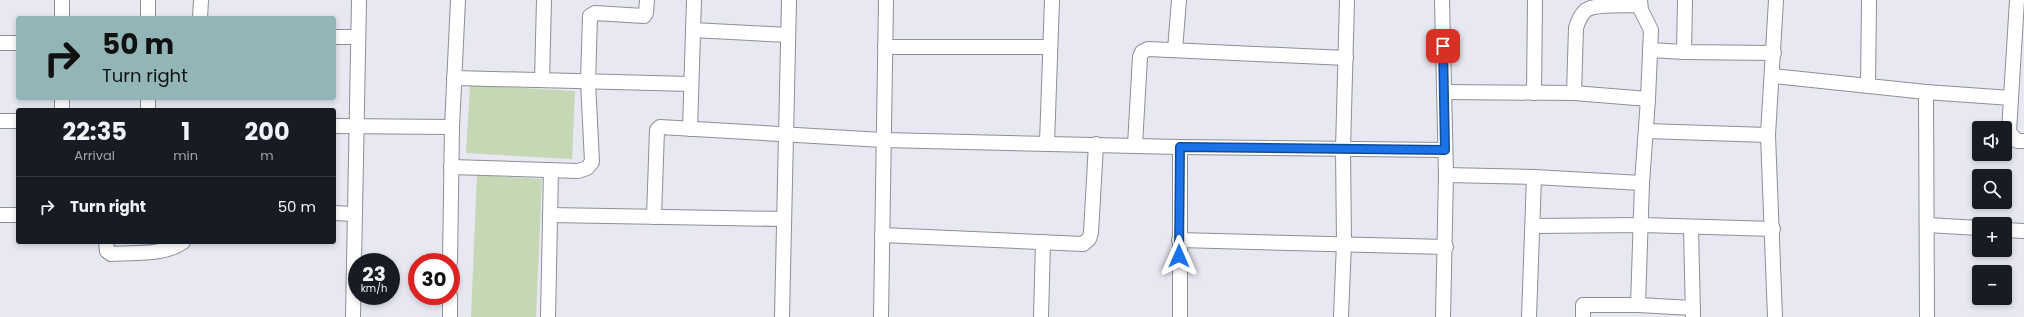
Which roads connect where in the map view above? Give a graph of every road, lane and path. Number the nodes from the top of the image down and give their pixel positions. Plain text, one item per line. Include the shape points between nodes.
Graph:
1 (62, 0) edge
2 (148, 0) edge
3 (201, 0) edge
4 (359, 0) edge
5 (458, 0) edge
6 (544, 0) edge
7 (647, 0) edge
8 (694, 0) edge
9 (789, 0) edge
10 (886, 0) edge
11 (1052, 0) edge
12 (1179, 0) edge
13 (1346, 0) edge
14 (1442, 0) edge
15 (1535, 0) edge
16 (1685, 0) edge
17 (1776, 0) edge
18 (1869, 0) edge
19 (2017, 0) edge
20 (1640, 3) edge
21 (62, 16) edge
22 (148, 16) edge
23 (200, 16) edge
24 (693, 30) junction
25 (788, 35) junction
26 (336, 37) edge
27 (358, 37) junction
28 (0, 43) edge
29 (16, 43) edge
30 (885, 46) junction
31 (1050, 47) junction
32 (1175, 50) junction
33 (1650, 50) junction
34 (1684, 52) junction
35 (1774, 53) junction
36 (1346, 58) junction
37 (1773, 76) junction
38 (454, 78) junction
39 (542, 80) junction
40 (588, 82) junction
41 (691, 84) junction
42 (1868, 86) junction
43 (1444, 92) junction
44 (1926, 92) junction
45 (1534, 93) junction
46 (1574, 93) junction
47 (2011, 98) junction
48 (1648, 99) junction
49 (0, 121) edge
50 (16, 121) edge
51 (336, 126) edge
52 (355, 126) junction
53 (452, 127) junction
54 (690, 129) junction
55 (1646, 132) junction
56 (1768, 135) junction
57 (787, 136) junction
58 (883, 140) junction
59 (2024, 141) edge
60 (1047, 143) junction
61 (1096, 144) junction
62 (1135, 145) junction
63 (1180, 147) junction
64 (1343, 149) junction
65 (1445, 150) junction
66 (451, 166) junction
67 (551, 170) junction
68 (1446, 175) junction
69 (1534, 177) junction
70 (1642, 183) junction
71 (0, 214) edge
72 (336, 214) edge
73 (354, 214) junction
74 (16, 215) edge
75 (550, 215) junction
76 (654, 216) junction
77 (784, 219) junction
78 (1642, 225) junction
79 (1927, 225) junction
80 (1532, 226) junction
81 (1691, 227) junction
82 (1972, 228) edge
83 (1773, 230) junction
84 (2012, 230) edge
85 (2024, 231) edge
86 (882, 235) junction
87 (1179, 240) junction
88 (1043, 242) junction
89 (106, 244) edge
90 (180, 244) edge
91 (1344, 244) junction
92 (1446, 247) junction
93 (450, 253) edge
94 (450, 305) edge
95 (1638, 305) junction
96 (1693, 312) edge
97 (353, 317) edge
98 (450, 317) edge
99 (548, 317) edge
100 (782, 317) edge
101 (881, 317) edge
102 (1041, 317) edge
103 (1180, 317) edge
104 (1341, 317) edge
105 (1444, 317) edge
106 (1529, 317) edge
107 (1583, 317) edge
108 (1775, 317) edge
109 (1927, 317) edge

1 - 21 street
2 - 22 street
3 - 23 street
4 - 27 street
5 - 38 street
6 - 39 street
7 - 40 street via 644,16 590,16
8 - 24 street
9 - 25 street
10 - 30 street
11 - 31 street
12 - 32 street
13 - 36 street
14 - 43 street
15 - 45 street
16 - 34 street
17 - 35 street
18 - 42 street
19 - 47 street
20 - 33 street via 1650,26
20 - 46 street via 1594,7 1585,10 1579,18 1576,28
24 - 25 street
24 - 41 street
25 - 57 street
26 - 27 street
27 - 52 street
28 - 29 street
30 - 31 street
30 - 58 street
31 - 60 street
32 - 36 street
32 - 62 street via 1148,49 1142,52
33 - 34 street
33 - 48 street
34 - 35 street
35 - 37 street
36 - 64 street
37 - 42 street
37 - 56 street
38 - 39 street
38 - 53 street
39 - 40 street
40 - 41 street
40 - 67 street via 592,162 587,168 578,171
41 - 54 street
42 - 44 street
43 - 45 street
43 - 65 street
44 - 47 street
44 - 79 street
45 - 46 street
46 - 48 street
47 - 59 street via 2009,132 2017,141
48 - 55 street
49 - 50 street
51 - 52 street
52 - 53 street
52 - 73 street
53 - 66 street
54 - 57 street
54 - 76 street via 660,127 657,130
55 - 56 street
55 - 70 street
56 - 83 street
57 - 58 street
57 - 77 street
58 - 60 street
58 - 86 street
60 - 61 street
61 - 62 street
61 - 88 street via 1090,239 1083,244
62 - 63 street
63 - 64 street
63 - 87 street
64 - 65 street
64 - 91 street
65 - 68 street
66 - 67 street
66 - 93 street
67 - 75 street
68 - 69 street
68 - 92 street
69 - 70 street
69 - 80 street
70 - 78 street
71 - 74 street
72 - 73 street
73 - 97 street
75 - 76 street
75 - 99 street
76 - 77 street
77 - 100 street
78 - 80 street
78 - 81 street
78 - 95 street
79 - 82 street
79 - 109 street
80 - 106 street
81 - 83 street
81 - 96 street
83 - 108 street
84 - 85 street
86 - 88 street
86 - 101 street
87 - 91 street
87 - 103 street
88 - 102 street
89 - 90 street via 110,254 162,251
91 - 92 street
91 - 104 street
92 - 105 street
94 - 98 street
95 - 96 street
95 - 107 street via 1583,305

